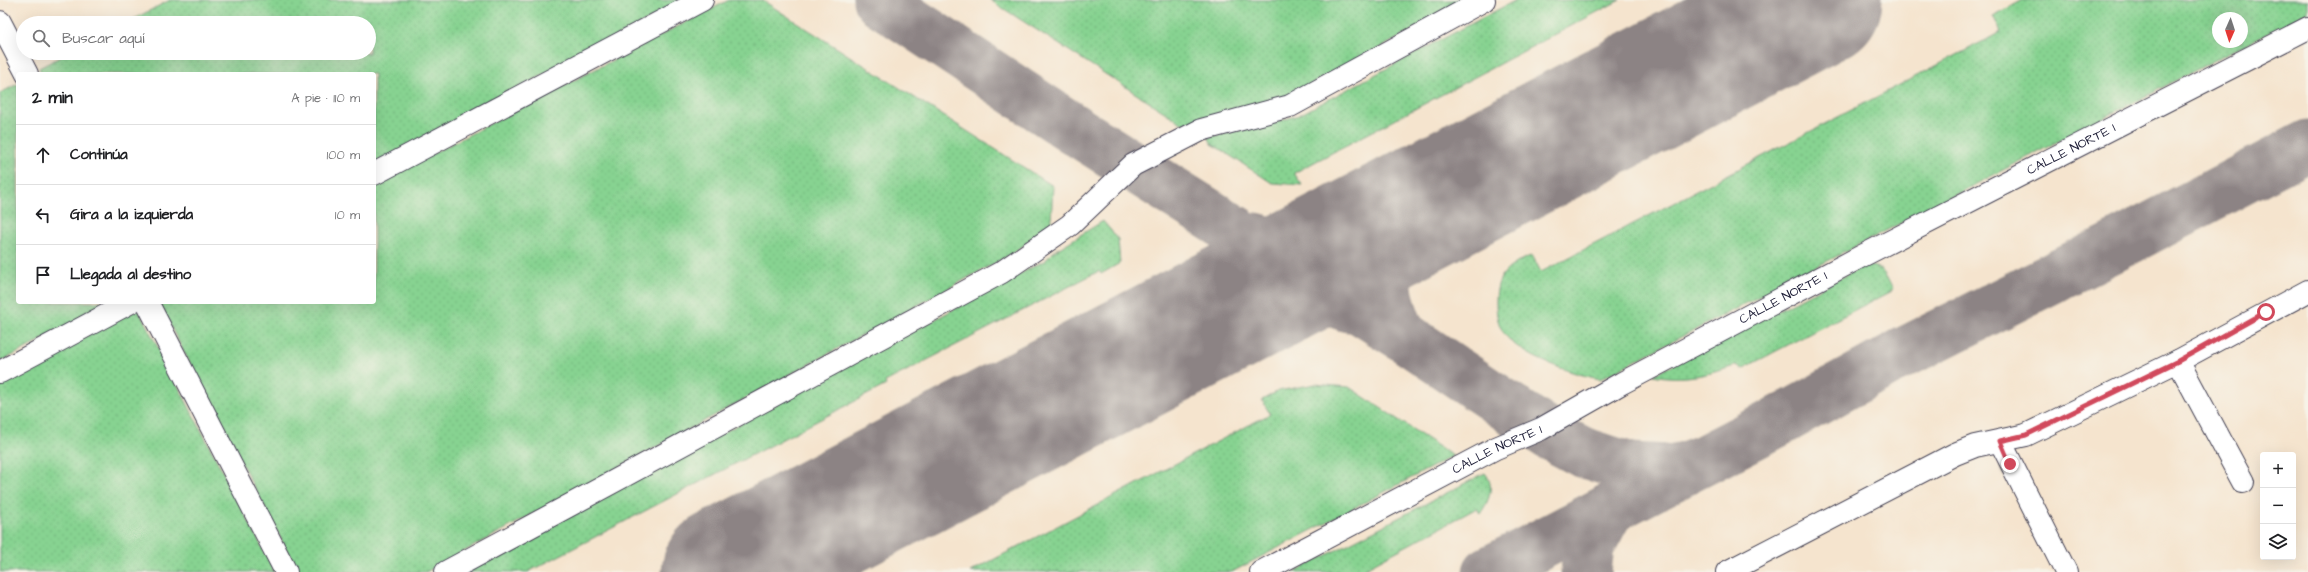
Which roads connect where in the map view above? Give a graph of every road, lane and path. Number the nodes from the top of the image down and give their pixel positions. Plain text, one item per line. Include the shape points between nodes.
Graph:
1 (702, 0) edge
2 (1484, 0) edge
3 (0, 22) edge
4 (2308, 28) edge
5 (16, 53) edge
6 (20, 60) edge
7 (26, 72) edge
8 (376, 173) edge
9 (2308, 291) edge
10 (127, 304) edge
11 (148, 304) edge
12 (2178, 361) junction
13 (0, 372) edge
14 (2000, 441) junction
15 (2243, 482) dead end
16 (286, 572) edge
17 (446, 572) edge
18 (1261, 572) edge
19 (1728, 572) edge
20 (2066, 572) edge

1 - 8 lane
2 - 17 lane via 1290,106 1201,130 1133,165 1070,225 1002,272
3 - 5 lane
4 - 18 lane, CALLE NORTE 1 via 1869,253 1622,383 1541,429 1496,448
6 - 7 lane
9 - 12 lane
10 - 13 lane
11 - 16 lane
12 - 14 lane via 2026,435
12 - 15 lane
14 - 19 lane via 1975,446 1955,454
14 - 20 lane

